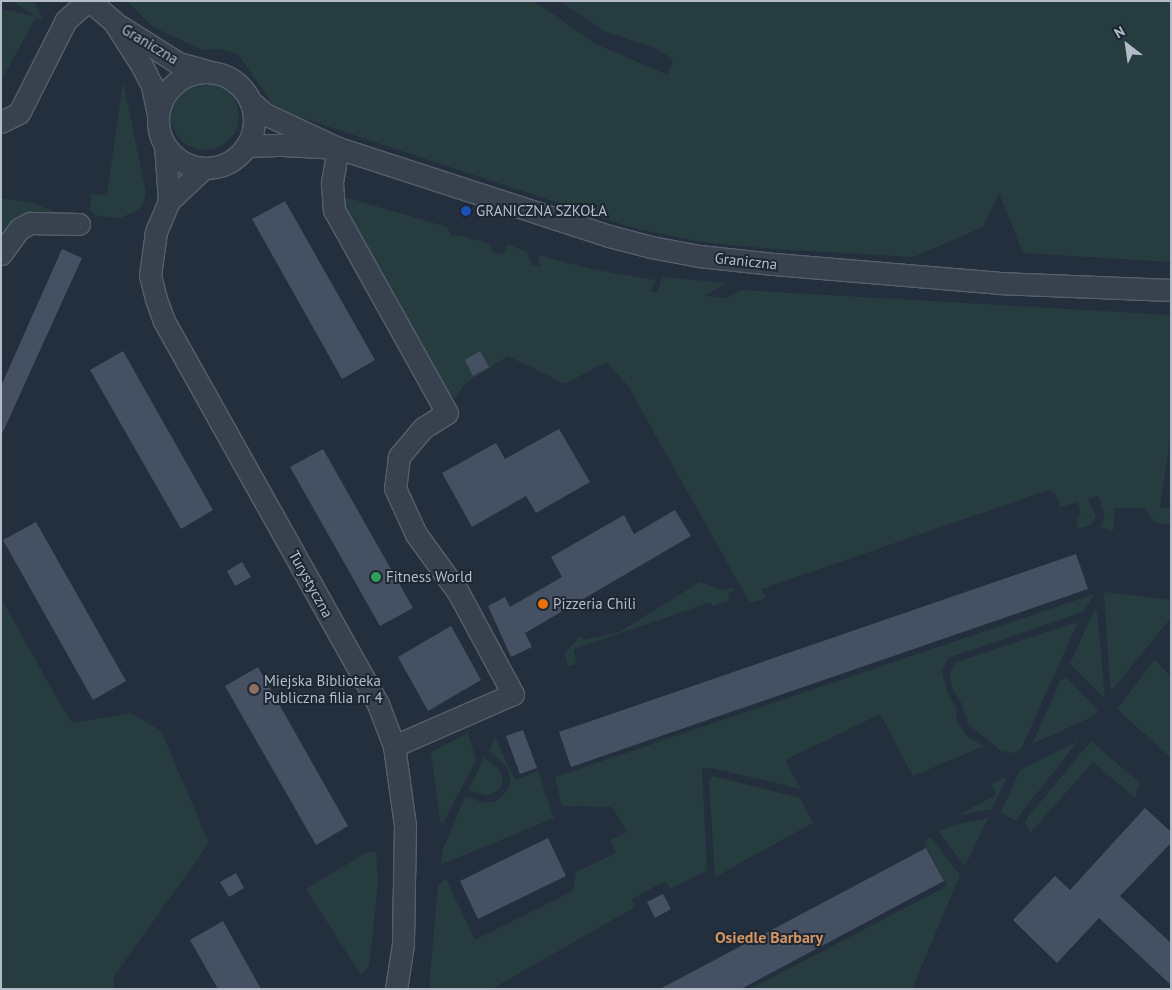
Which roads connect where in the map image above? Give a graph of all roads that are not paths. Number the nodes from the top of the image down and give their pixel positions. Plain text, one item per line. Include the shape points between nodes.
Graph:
1 (89, 1) edge
2 (114, 22) junction
3 (215, 73) junction
4 (250, 101) junction
5 (158, 114) junction
6 (1, 122) edge
7 (165, 145) junction
8 (246, 146) junction
9 (338, 148) junction
10 (204, 168) junction
11 (169, 202) junction
12 (79, 224) dead end
13 (1, 254) edge
14 (1171, 290) edge
15 (394, 746) junction
16 (396, 989) edge

1 - 2 street, Graniczna
1 - 6 street via 66,20 19,112
2 - 3 street, Graniczna via 178,63
2 - 5 street, Graniczna via 152,86
3 - 4 street via 242,88
3 - 5 street via 184,77 168,93
4 - 8 street via 253,131
4 - 9 street, Graniczna via 265,114
5 - 7 street via 159,130
7 - 10 street via 188,165
7 - 11 street, Turystyczna
8 - 9 street, Graniczna
8 - 10 street via 235,158 220,166
9 - 14 street, Graniczna via 609,236 699,256 998,283
9 - 15 street via 332,183 334,210 447,413 424,428 399,457 395,488 416,534 458,592 513,694
10 - 11 street, Turystyczna
11 - 15 street, Turystyczna via 156,232 150,274 164,321 378,704
12 - 13 street via 30,224 19,229
15 - 16 street, Turystyczna via 405,825 403,944

